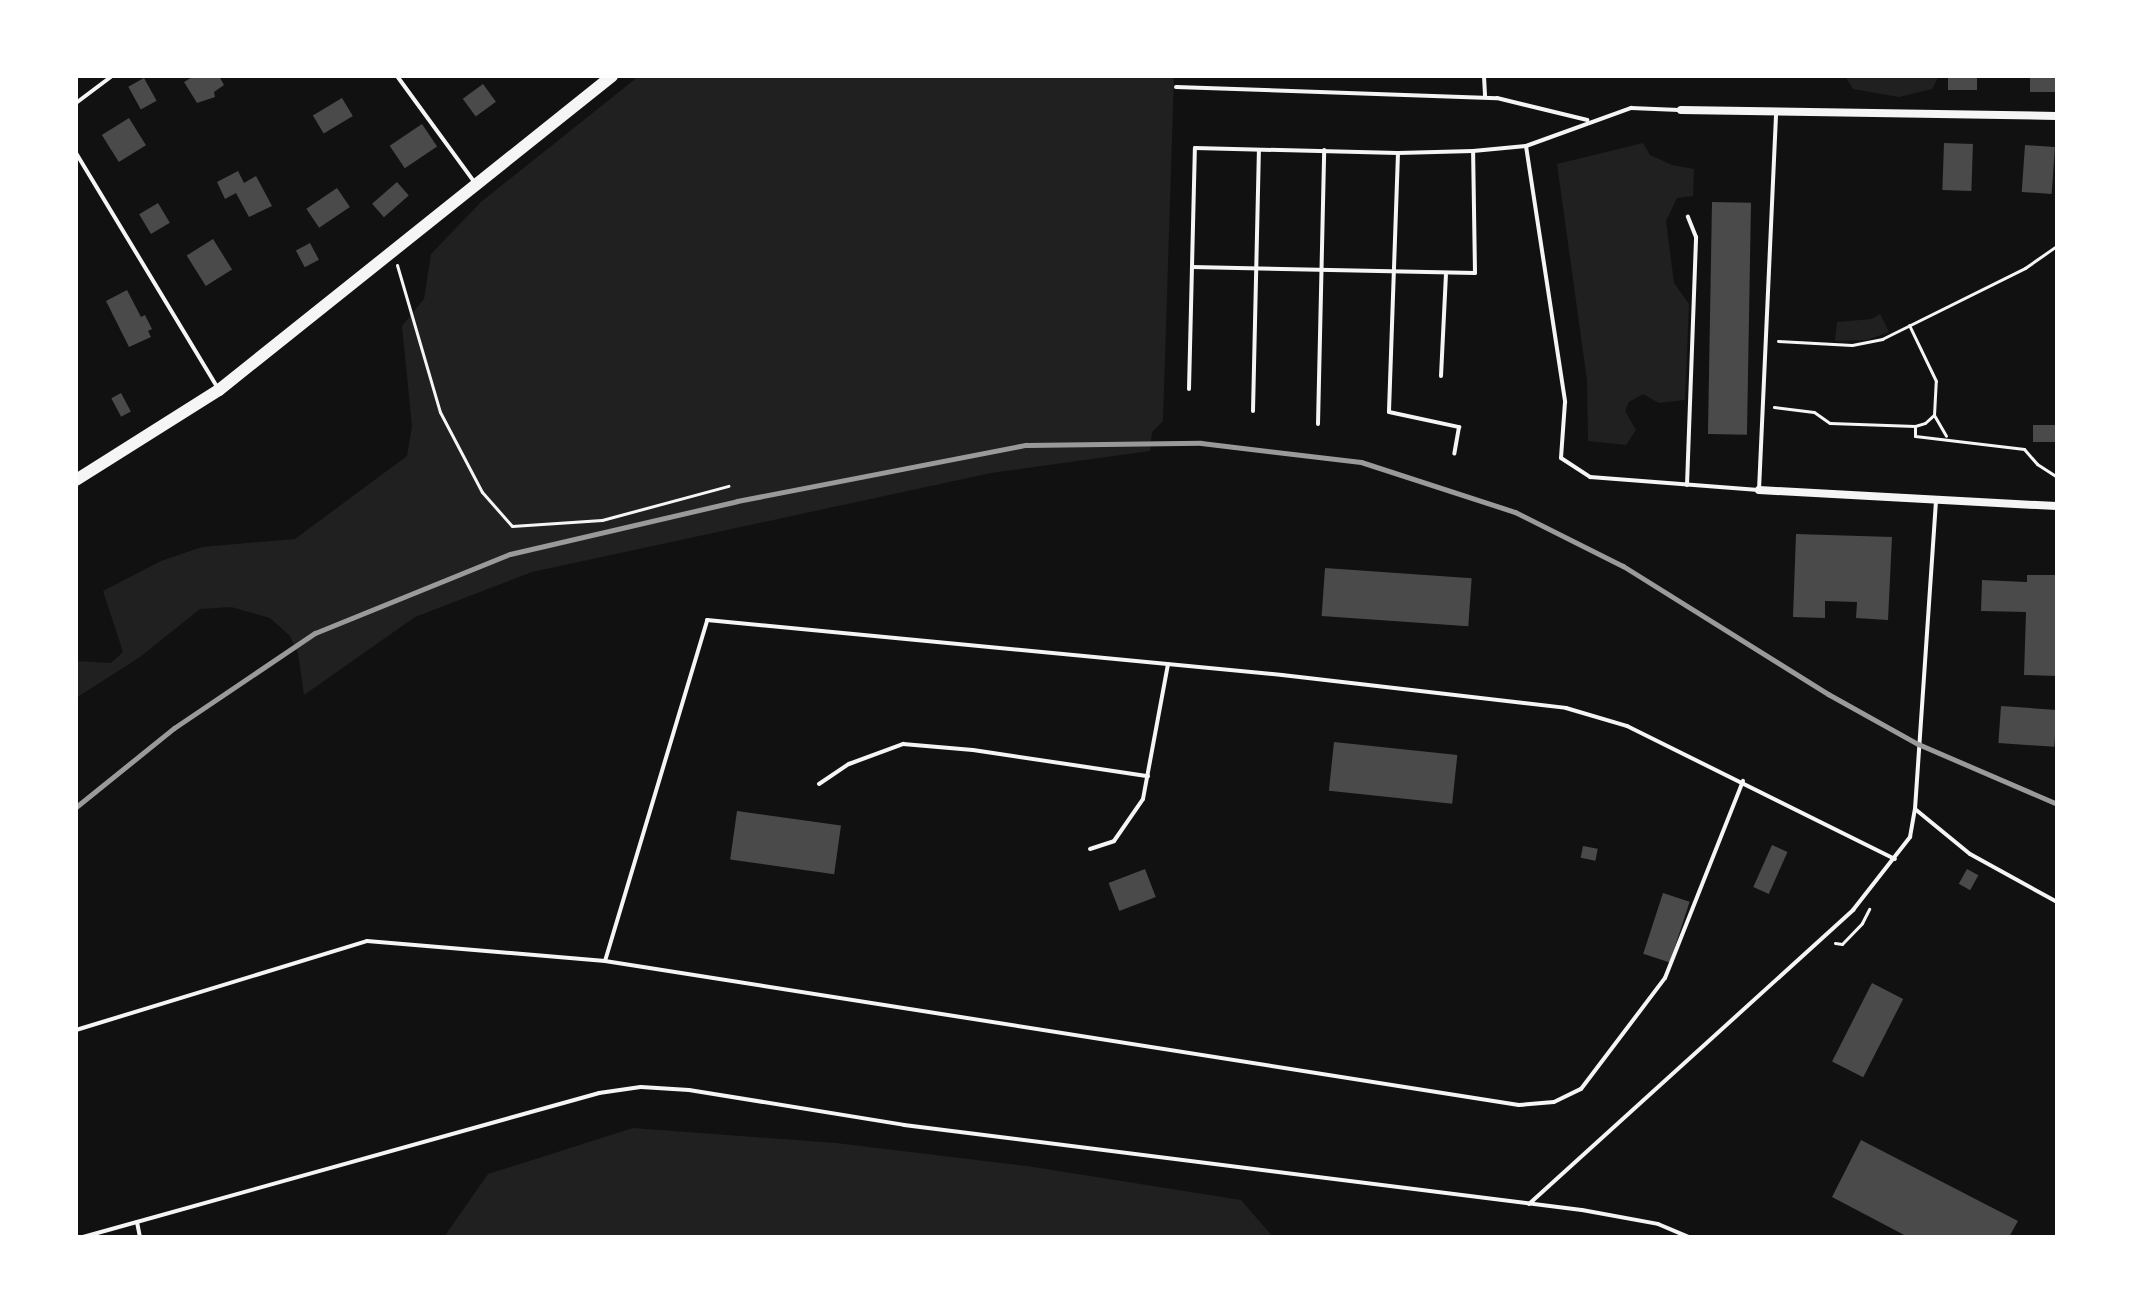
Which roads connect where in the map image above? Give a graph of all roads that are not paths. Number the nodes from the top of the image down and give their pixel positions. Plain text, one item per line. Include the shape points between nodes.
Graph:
1 (112, 76) edge
2 (397, 76) edge
3 (612, 76) edge
4 (1484, 76) edge
5 (1176, 87) dead end
6 (1485, 97) junction
7 (76, 103) edge
8 (1681, 110) joint
9 (1777, 110) junction
10 (2057, 116) edge
11 (1589, 121) junction
12 (1526, 146) junction
13 (1259, 149) junction
14 (1324, 150) junction
15 (1473, 151) junction
16 (76, 153) edge
17 (1398, 153) junction
18 (475, 183) junction
19 (1688, 217) dead end
20 (1192, 267) junction
21 (1256, 269) junction
22 (1321, 270) junction
23 (1395, 274) junction
24 (1446, 275) junction
25 (1441, 376) dead end
26 (1189, 389) dead end
27 (219, 390) junction
28 (1253, 411) dead end
29 (1318, 424) dead end
30 (1454, 454) dead end
31 (76, 480) edge
32 (1687, 485) junction
33 (1759, 490) junction
34 (1936, 500) junction
35 (2057, 506) edge
36 (1168, 664) junction
37 (1148, 776) junction
38 (1743, 781) junction
39 (819, 784) dead end
40 (1915, 809) junction
41 (1090, 849) dead end
42 (1895, 859) junction
43 (2057, 902) edge
44 (605, 961) junction
45 (76, 1030) edge
46 (1529, 1204) junction
47 (137, 1222) junction
48 (83, 1237) edge
49 (140, 1237) edge
50 (1688, 1237) edge

1 - 7 lane
2 - 18 lane
3 - 18 main road
4 - 6 lane
5 - 6 lane
6 - 11 lane
8 - 9 street
8 - 11 lane via 1631,108
9 - 10 street
9 - 33 lane
11 - 12 lane
12 - 15 lane
12 - 32 lane via 1565,402 1561,458 1590,477
13 - 14 lane
13 - 20 lane via 1195,148
13 - 21 lane
14 - 17 lane
14 - 22 lane
15 - 17 lane
15 - 24 lane via 1475,273
16 - 27 lane
17 - 23 lane
18 - 27 main road
19 - 32 lane via 1696,237
20 - 21 lane
20 - 26 lane
21 - 22 lane
21 - 28 lane
22 - 23 lane
22 - 29 lane
23 - 24 lane
23 - 30 lane via 1389,412 1459,427
24 - 25 lane
27 - 31 main road
32 - 33 lane
33 - 34 street
34 - 35 street
34 - 40 lane
36 - 37 lane
36 - 38 lane via 1566,708 1627,726
36 - 44 lane via 707,620
37 - 39 lane via 903,744 849,764
37 - 41 lane via 1143,799 1114,841
38 - 42 lane
38 - 44 lane via 1665,978 1581,1089 1554,1102 1519,1105
40 - 42 lane via 1910,837
40 - 43 lane via 1970,854
42 - 46 lane via 1853,910
44 - 45 lane via 367,941
46 - 47 lane via 641,1087 599,1093
46 - 50 lane via 1658,1224
47 - 48 lane
47 - 49 lane

